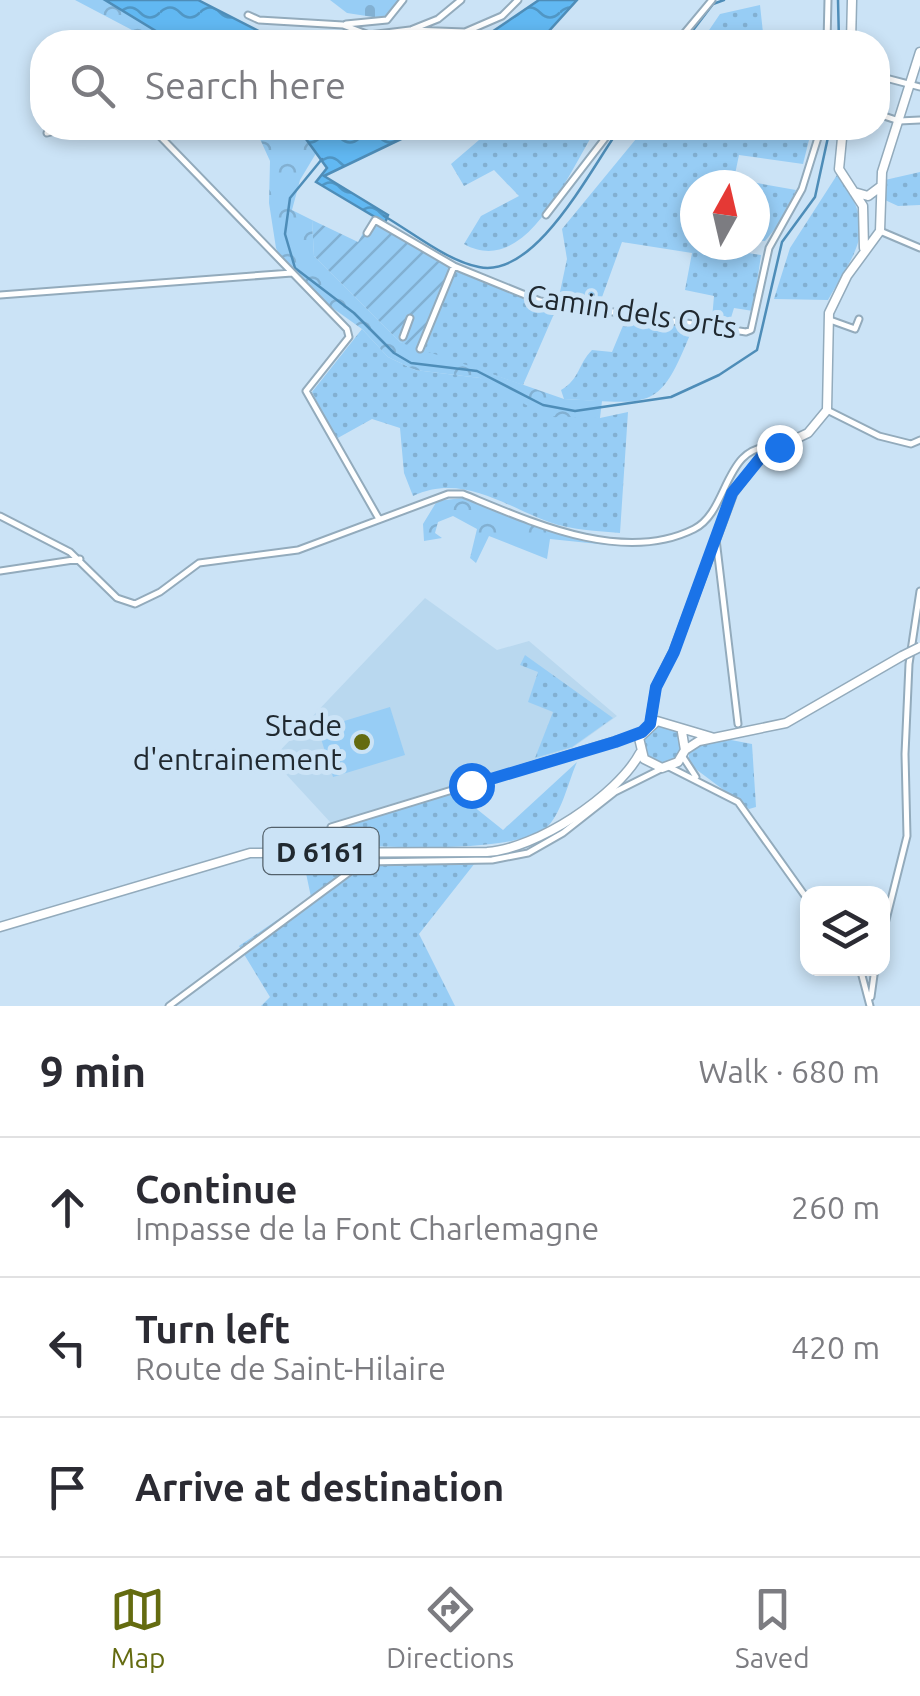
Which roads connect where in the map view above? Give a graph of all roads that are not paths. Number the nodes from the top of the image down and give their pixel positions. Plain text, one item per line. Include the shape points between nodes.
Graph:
1 (403, 0) edge
2 (461, 0) edge
3 (518, 0) edge
4 (712, 0) edge
5 (828, 0) edge
6 (852, 0) edge
7 (248, 15) dead end
8 (438, 20) junction
9 (343, 24) junction
10 (357, 30) edge
11 (410, 30) edge
12 (440, 30) edge
13 (470, 30) edge
14 (687, 30) edge
15 (827, 30) edge
16 (851, 30) edge
17 (920, 52) edge
18 (914, 79) edge
19 (920, 86) edge
20 (919, 117) edge
21 (890, 118) edge
22 (899, 121) junction
23 (164, 140) edge
24 (605, 140) edge
25 (817, 140) edge
26 (842, 140) edge
27 (882, 186) junction
28 (854, 192) junction
29 (546, 214) dead end
30 (866, 218) junction
31 (880, 231) junction
32 (367, 232) dead end
33 (865, 242) junction
34 (920, 248) edge
35 (863, 252) junction
36 (454, 266) junction
37 (292, 274) junction
38 (0, 295) edge
39 (410, 318) dead end
40 (827, 319) junction
41 (858, 319) dead end
42 (403, 338) dead end
43 (420, 348) dead end
44 (827, 410) junction
45 (918, 444) edge
46 (779, 447) junction
47 (0, 516) edge
48 (378, 519) junction
49 (716, 538) junction
50 (80, 559) junction
51 (0, 571) edge
52 (920, 591) edge
53 (920, 647) edge
54 (652, 699) junction
55 (666, 721) junction
56 (650, 724) junction
57 (738, 724) dead end
58 (642, 732) junction
59 (682, 732) junction
60 (715, 737) junction
61 (615, 742) junction
62 (640, 749) junction
63 (684, 753) junction
64 (651, 765) junction
65 (665, 767) junction
66 (628, 772) junction
67 (698, 780) junction
68 (331, 828) dead end
69 (800, 890) edge
70 (890, 905) edge
71 (0, 927) edge
72 (862, 976) edge
73 (874, 976) edge
74 (870, 1005) edge
75 (169, 1006) edge

1 - 9 street via 387,20
2 - 8 street
3 - 13 street
4 - 14 street
5 - 15 street
6 - 16 main road
7 - 9 street
8 - 11 street
8 - 12 street
9 - 10 street
17 - 18 main road
18 - 19 street
18 - 22 main road
20 - 22 street
21 - 22 street
22 - 27 main road
23 - 37 street
24 - 29 street
25 - 36 street, Camin dels Orts via 802,189 769,248 752,330 540,300
26 - 28 main road via 838,169
27 - 28 main road via 868,196
27 - 31 main road
28 - 30 main road
30 - 31 main road
30 - 33 main road
31 - 33 main road
31 - 34 street
31 - 35 main road
32 - 36 street, Camin dels Orts via 374,220
33 - 35 main road
35 - 40 main road
36 - 43 street
37 - 38 street
37 - 48 street via 347,329 349,336 306,391
39 - 42 street
40 - 41 street via 855,329
40 - 44 main road
44 - 45 street via 879,436
44 - 46 main road via 808,433
46 - 48 street via 755,449 743,458 705,521 674,536 628,540 568,533 454,493
46 - 49 main road via 742,476
47 - 50 street
48 - 50 street via 298,550 200,564 135,604 116,598
49 - 54 main road
49 - 57 street
50 - 51 street
52 - 70 street via 908,682 908,836
53 - 60 main road, bridge via 786,723
54 - 55 main road
54 - 56 main road
55 - 56 main road
55 - 59 main road
56 - 58 main road
58 - 61 street
58 - 62 main road
59 - 60 main road
59 - 63 main road
60 - 63 main road
61 - 62 street
61 - 68 street
62 - 64 main road
62 - 66 main road, D 6161
63 - 65 main road
63 - 67 street
64 - 65 main road
64 - 66 main road, D 6161
65 - 67 street
65 - 75 street via 615,792 528,852 492,860 363,862
66 - 71 main road, D 6161 via 522,847 250,853
67 - 69 street via 738,802
72 - 74 street
73 - 74 street

